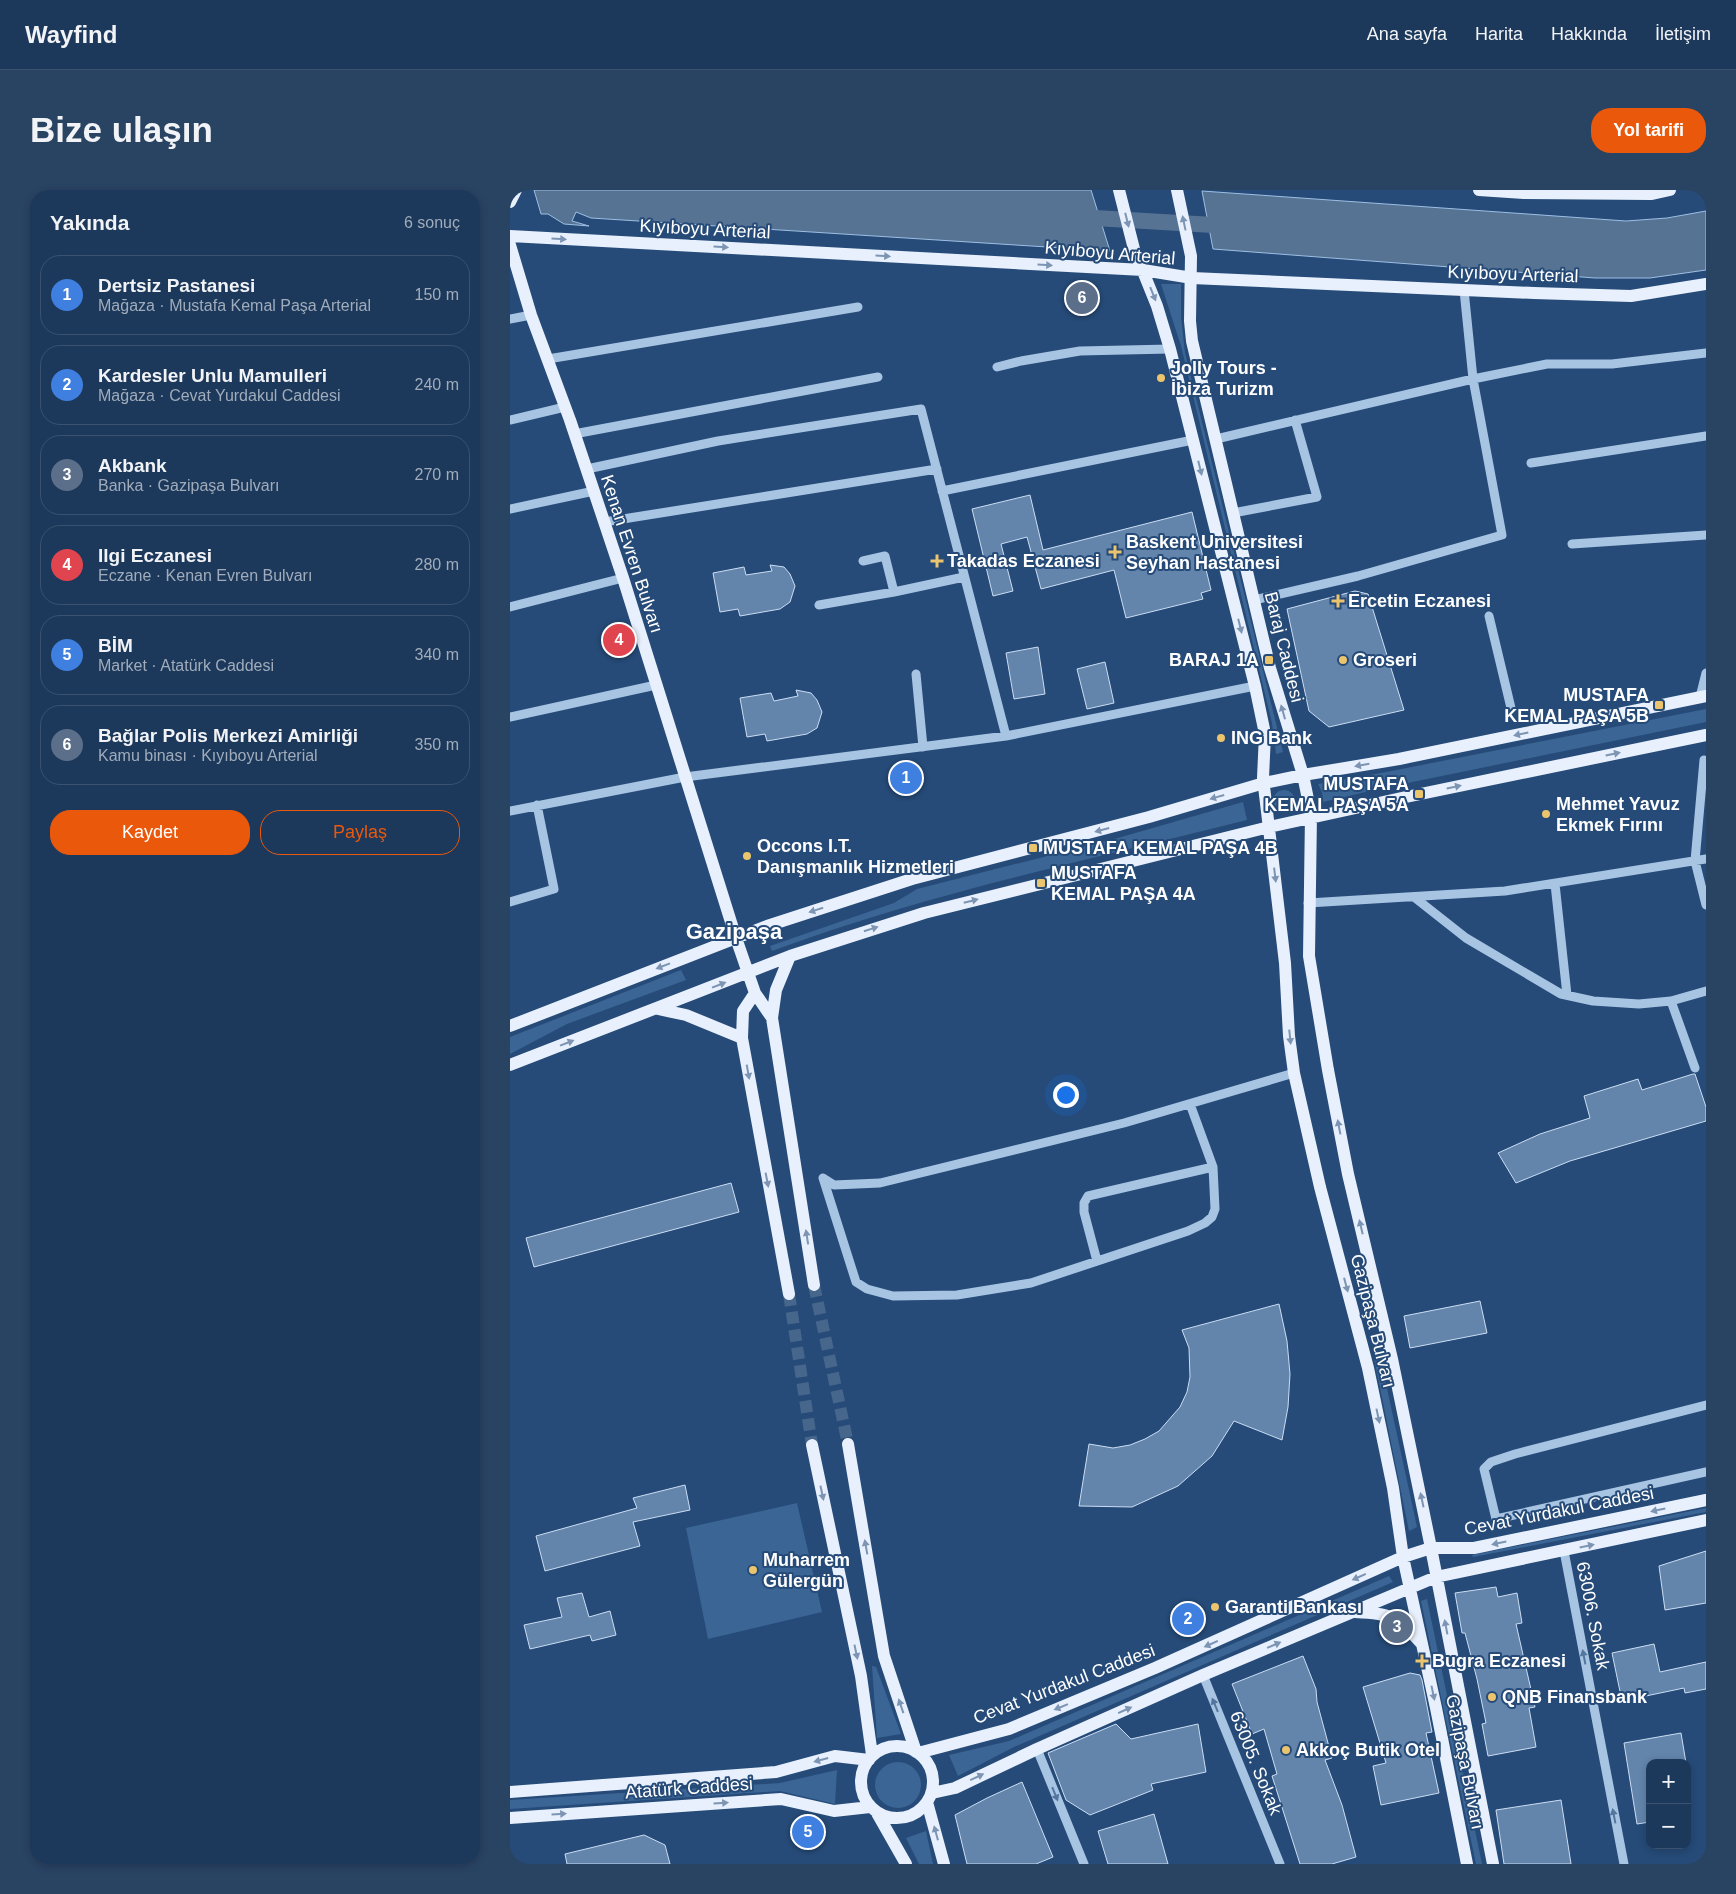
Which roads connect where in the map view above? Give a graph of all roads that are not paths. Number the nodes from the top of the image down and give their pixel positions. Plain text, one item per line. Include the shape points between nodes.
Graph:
1 (516, 190) edge
2 (1119, 190) edge
3 (1177, 190) edge
4 (1479, 190) edge
5 (1670, 190) edge
6 (1500, 191) edge
7 (510, 202) edge
8 (510, 236) edge
9 (510, 245) edge
10 (512, 262) edge
11 (1143, 270) junction
12 (1192, 278) junction
13 (1706, 284) edge
14 (1464, 290) junction
15 (858, 306) dead end
16 (531, 315) junction
17 (510, 320) edge
18 (1170, 349) junction
19 (1706, 353) edge
20 (548, 359) junction
21 (997, 367) dead end
22 (878, 376) dead end
23 (1473, 379) junction
24 (565, 407) junction
25 (510, 420) edge
26 (1295, 420) junction
27 (574, 434) junction
28 (1706, 436) edge
29 (1216, 439) junction
30 (1193, 440) junction
31 (1531, 463) dead end
32 (586, 469) junction
33 (937, 469) junction
34 (594, 491) junction
35 (942, 491) junction
36 (510, 509) edge
37 (1233, 513) junction
38 (604, 522) junction
39 (1706, 535) edge
40 (1572, 544) dead end
41 (863, 561) dead end
42 (964, 577) junction
43 (623, 578) junction
44 (894, 592) junction
45 (1254, 600) junction
46 (818, 605) dead end
47 (510, 607) edge
48 (1489, 616) dead end
49 (1706, 673) edge
50 (916, 674) dead end
51 (656, 685) junction
52 (1255, 686) junction
53 (1703, 696) edge
54 (1511, 708) dead end
55 (510, 716) edge
56 (1706, 735) edge
57 (1006, 736) junction
58 (923, 747) junction
59 (1704, 760) dead end
60 (1303, 775) junction
61 (685, 776) junction
62 (1264, 783) junction
63 (538, 806) junction
64 (510, 811) edge
65 (1310, 818) junction
66 (1269, 827) junction
67 (1706, 858) edge
68 (1695, 861) junction
69 (1555, 884) junction
70 (1414, 897) junction
71 (510, 902) edge
72 (1308, 903) junction
73 (1706, 905) edge
74 (736, 938) junction
75 (790, 956) junction
76 (749, 973) junction
77 (1706, 991) edge
78 (755, 992) junction
79 (1567, 995) junction
80 (1671, 1001) junction
81 (658, 1009) junction
82 (772, 1018) junction
83 (510, 1026) edge
84 (742, 1038) junction
85 (516, 1063) edge
86 (1695, 1068) dead end
87 (1294, 1073) junction
88 (1190, 1104) junction
89 (1213, 1167) junction
90 (1097, 1261) junction
91 (814, 1285) tunnel mouth
92 (789, 1294) tunnel mouth
93 (1706, 1405) edge
94 (848, 1444) tunnel mouth
95 (812, 1445) tunnel mouth
96 (1706, 1472) edge
97 (1706, 1500) edge
98 (1706, 1520) edge
99 (1431, 1548) junction
100 (1564, 1551) junction
101 (1403, 1557) junction
102 (1436, 1577) junction
103 (1410, 1587) junction
104 (1351, 1612) junction
105 (1423, 1645) junction
106 (1203, 1676) junction
107 (1036, 1749) junction
108 (917, 1753) junction
109 (870, 1758) junction
110 (510, 1792) edge
111 (930, 1798) junction
112 (873, 1810) junction
113 (510, 1818) edge
114 (906, 1864) edge
115 (944, 1864) edge
116 (1084, 1864) edge
117 (1280, 1864) edge
118 (1467, 1864) edge
119 (1493, 1864) edge
120 (1624, 1864) edge

1 - 7 main road
2 -> 11 main road via 1134,249
12 -> 3 main road, Baraj Caddesi via 1191,256
4 - 6 main road
5 - 6 main road via 1652,194
8 -> 11 main road, Kıyıboyu Arterial
9 - 10 main road, Kenan Evren Bulvarı
10 - 16 main road, Kenan Evren Bulvarı
11 - 12 main road, Kıyıboyu Arterial
11 -> 18 main road
12 - 14 main road, Kıyıboyu Arterial
12 - 29 main road, Baraj Caddesi via 1192,341
13 - 14 main road, Kıyıboyu Arterial via 1631,296
14 - 23 street
15 - 20 street
16 - 17 street
16 - 20 main road, Kenan Evren Bulvarı
18 - 21 street via 1080,351
18 - 30 main road
19 - 23 street via 1612,364 1547,364
20 - 24 main road, Kenan Evren Bulvarı
22 - 27 street
23 - 26 street
23 - 45 street via 1502,535 1358,576
24 - 25 street
24 - 27 main road, Kenan Evren Bulvarı
26 - 29 street
26 - 37 street via 1317,497
27 - 32 main road, Kenan Evren Bulvarı
28 - 31 street
29 - 37 main road, Baraj Caddesi
30 - 35 street
30 -> 52 main road
32 - 33 street via 718,441 921,409
32 - 34 main road, Kenan Evren Bulvarı
33 - 35 street
33 - 38 street
34 - 36 street
34 - 38 main road, Kenan Evren Bulvarı
35 - 42 street
37 - 45 main road, Baraj Caddesi
38 - 43 main road, Kenan Evren Bulvarı
39 - 40 street
41 - 44 street via 885,556
42 - 44 street
42 - 57 street
43 - 47 street
43 - 51 main road, Kenan Evren Bulvarı
44 - 46 street
60 -> 45 main road, Baraj Caddesi via 1270,668
48 - 54 street
49 - 53 street
50 - 58 street
51 - 55 street
51 - 61 main road, Kenan Evren Bulvarı
52 - 57 street
52 - 62 main road via 1265,734
53 -> 60 main road
65 -> 56 main road
57 - 58 street
58 - 61 street
59 - 68 street
60 - 62 main road
60 - 65 main road, Baraj Caddesi
61 - 63 street
61 - 74 main road, Kenan Evren Bulvarı
62 - 66 main road, Gazipaşa Bulvarı
62 -> 74 main road via 1149,817 912,879
63 - 64 street
63 - 71 street via 554,889
65 - 66 main road
65 - 72 main road, Gazipaşa Bulvarı
75 -> 66 main road via 924,913
66 -> 87 main road, Gazipaşa Bulvarı
67 - 68 street
68 - 69 street
68 - 73 street
69 - 70 street
69 - 79 street
70 - 72 street
70 - 79 street via 1466,938
99 -> 72 main road, Gazipaşa Bulvarı via 1328,1070 1309,956
74 - 76 main road, Kenan Evren Bulvarı
74 -> 83 main road
75 - 76 main road
75 - 82 main road via 776,990
76 - 78 main road, Kenan Evren Bulvarı
81 -> 76 main road
77 - 80 street
78 - 82 main road, Kenan Evren Bulvarı
78 - 84 main road via 743,1011
79 - 80 street via 1593,1001
80 - 86 street
81 - 84 main road via 686,1015
85 -> 81 main road
91 -> 82 main road
84 -> 92 main road
87 - 88 street
87 -> 101 main road, Gazipaşa Bulvarı via 1320,1187 1368,1368 1393,1488
88 - 89 street
88 - 90 street via 880,1183 834,1185 823,1178 856,1282 867,1289 893,1296 957,1294 1031,1283
89 - 90 street via 1216,1210 1205,1223
89 - 90 street via 1088,1196 1084,1212
93 - 96 street via 1516,1454 1491,1462 1484,1469 1496,1519
108 -> 94 main road via 884,1656
95 -> 109 main road via 861,1676
97 -> 99 main road, Cevat Yurdakul Caddesi via 1474,1548
100 -> 98 main road
99 - 101 main road, Cevat Yurdakul Caddesi
99 - 102 main road, Gazipaşa Bulvarı
100 - 102 main road
120 -> 100 street, 63006. Sokak
101 - 103 main road, Gazipaşa Bulvarı
101 -> 108 main road, Cevat Yurdakul Caddesi via 1155,1668 1009,1729
102 - 103 main road
119 -> 102 main road, Gazipaşa Bulvarı
103 - 104 main road
103 - 105 main road, Gazipaşa Bulvarı
104 - 105 main road via 1395,1618
106 -> 104 main road
105 -> 118 main road, Gazipaşa Bulvarı
107 -> 106 main road
117 -> 106 street, 63005. Sokak
111 -> 107 main road
107 -> 116 street
108 - 109 main road via 898,1746 889,1747
108 - 111 main road via 929,1766 932,1775
109 -> 110 main road, Atatürk Caddesi via 835,1756 776,1772
109 - 112 main road via 860,1780 864,1799
111 - 112 main road via 920,1810 904,1818 887,1818
115 -> 111 main road
113 -> 112 main road, Atatürk Caddesi via 781,1799 834,1811
112 - 114 main road

